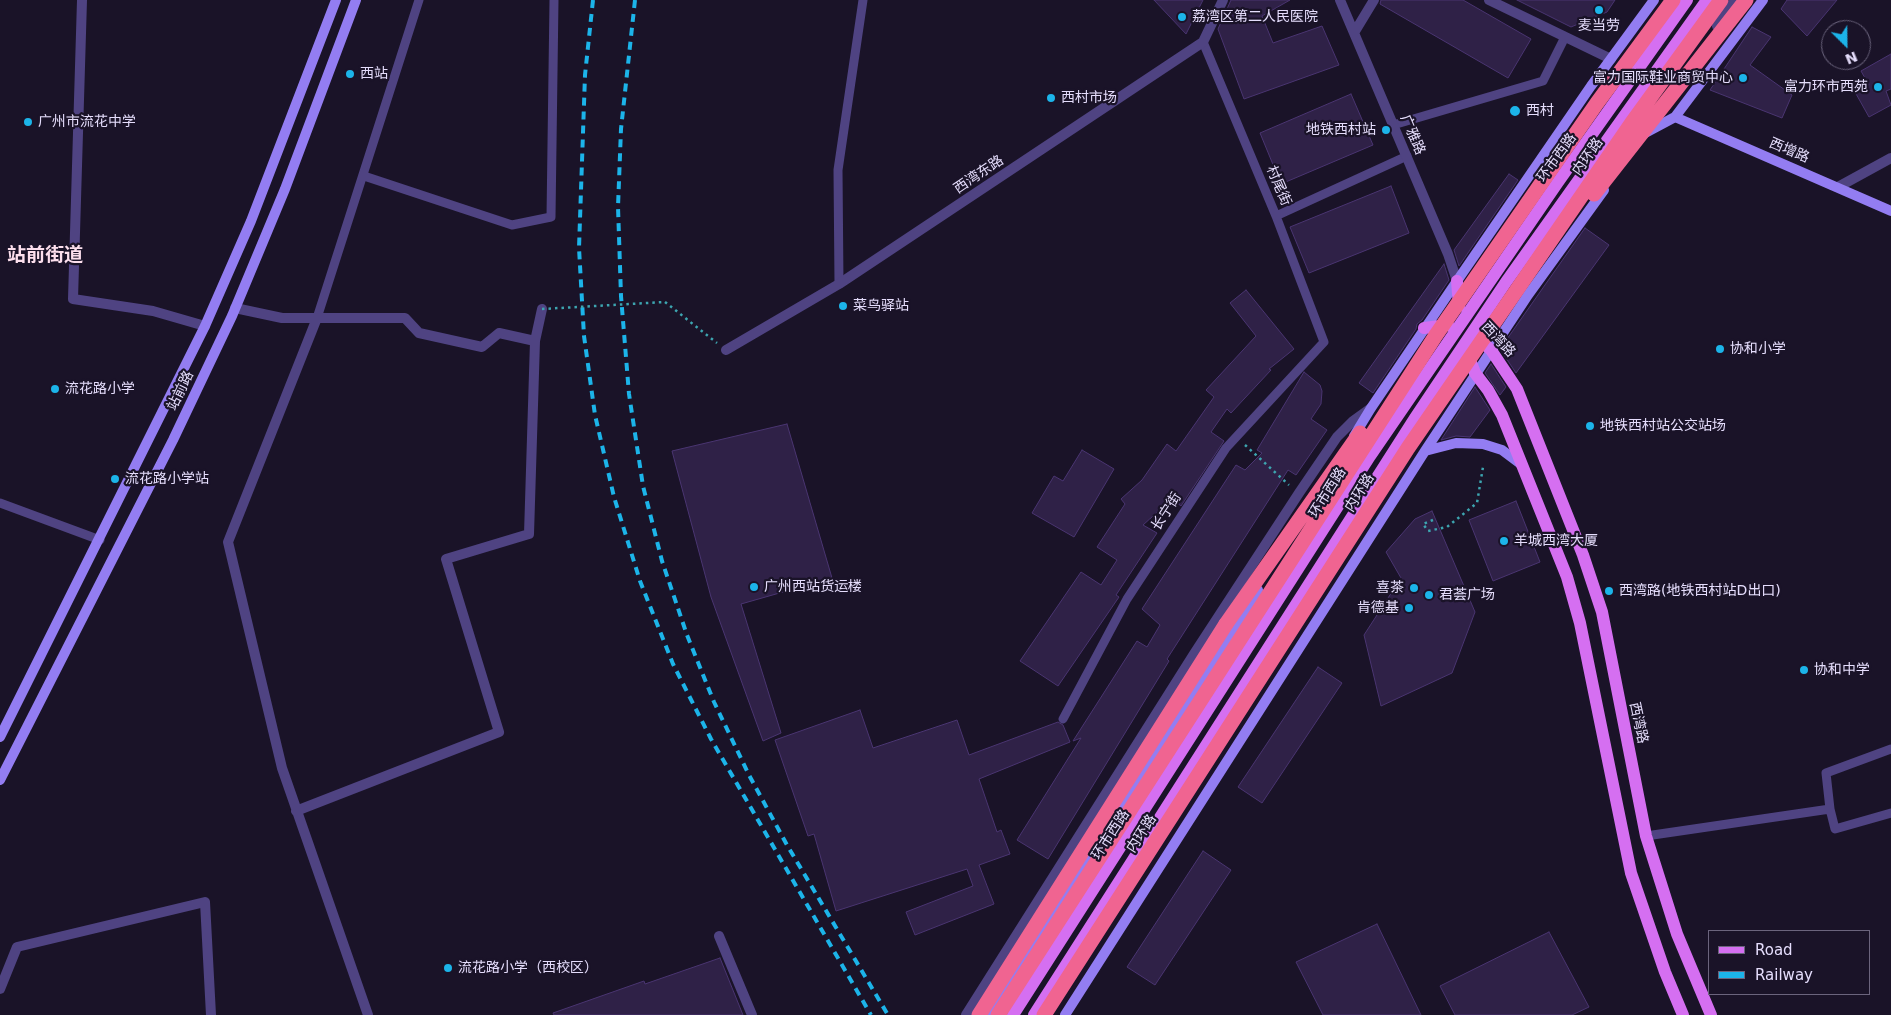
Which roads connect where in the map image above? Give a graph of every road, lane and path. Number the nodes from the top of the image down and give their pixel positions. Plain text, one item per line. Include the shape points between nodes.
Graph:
1 (82, 0) edge
2 (336, 0) edge
3 (356, 0) edge
4 (419, 0) edge
5 (554, 0) edge
6 (863, 0) edge
7 (1223, 0) edge
8 (1340, 0) edge
9 (1374, 0) edge
10 (1489, 0) edge
11 (1654, 0) edge
12 (1672, 0) edge
13 (1687, 0) edge
14 (1707, 0) edge
15 (1721, 0) edge
16 (1736, 0) edge
17 (1763, 0) edge
18 (1750, 6) edge
19 (1354, 32) junction
20 (1565, 37) junction
21 (1203, 42) junction
22 (1611, 59) junction
23 (1680, 79) junction
24 (1676, 117) junction
25 (1393, 125) junction
26 (1646, 133) junction
27 (1598, 152) junction
28 (1406, 156) junction
29 (1891, 158) edge
30 (364, 176) junction
31 (1838, 186) junction
32 (1891, 211) edge
33 (1276, 216) junction
34 (1494, 274) junction
35 (1457, 281) junction
36 (1506, 282) junction
37 (839, 284) junction
38 (1528, 296) junction
39 (235, 308) junction
40 (542, 309) joint
41 (317, 318) junction
42 (1461, 324) junction
43 (205, 326) junction
44 (1490, 327) junction
45 (1430, 332) junction
46 (1472, 332) junction
47 (535, 340) junction
48 (1324, 342) joint
49 (1464, 345) junction
50 (726, 350) joint
51 (1491, 350) junction
52 (1470, 359) junction
53 (1448, 368) junction
54 (1475, 373) junction
55 (1411, 387) junction
56 (1429, 397) junction
57 (1370, 408) junction
58 (1236, 438) junction
59 (1424, 451) junction
60 (1522, 465) junction
61 (1483, 467) dead end
62 (1298, 493) junction
63 (0, 503) edge
64 (1433, 520) dead end
65 (100, 540) junction
66 (1246, 610) junction
67 (1283, 623) junction
68 (1264, 624) junction
69 (1305, 637) junction
70 (1063, 718) dead end
71 (0, 737) edge
72 (1891, 749) edge
73 (0, 780) edge
74 (1830, 810) junction
75 (296, 811) junction
76 (1891, 813) edge
77 (1646, 836) junction
78 (1098, 916) junction
79 (1120, 930) junction
80 (718, 936) dead end
81 (0, 989) edge
82 (211, 1015) edge
83 (368, 1015) edge
84 (752, 1015) edge
85 (966, 1015) edge
86 (979, 1015) edge
87 (988, 1015) edge
88 (998, 1015) edge
89 (1013, 1015) edge
90 (1034, 1015) edge
91 (1044, 1015) edge
92 (1065, 1015) edge
93 (1684, 1015) edge
94 (1711, 1015) edge

1 - 43 street via 73,299 153,311
2 - 43 main road, 站前路 via 268,178
3 - 39 main road, 站前路 via 285,189
4 - 30 lane
5 - 30 lane via 551,216 512,224
6 - 37 lane via 838,170
7 - 21 street
8 - 19 street, 广雅路
9 - 19 street
10 - 20 street
11 - 22 main road
12 - 45 highway, 内环路, bridge
13 - 34 main road, 环市西路
14 - 27 main road
15 - 44 highway, 内环路, bridge
16 - 18 main road
16 - 23 street
17 - 18 main road
18 - 24 main road
18 - 44 highway, bridge
19 - 25 street, 广雅路
20 - 22 street
20 - 25 lane via 1543,81
21 - 33 lane, 村尾街
21 - 37 street, 西湾东路
22 - 35 main road
23 - 24 street
23 - 26 street
24 - 26 main road
24 - 31 main road, 西增路
25 - 28 street, 广雅路
26 - 27 main road
26 - 38 main road
27 - 36 main road
28 - 33 lane
28 - 35 street, 广雅路
29 - 31 street
30 - 41 lane
31 - 32 main road, 西增路
33 - 48 lane, 村尾街
34 - 36 main road
34 - 42 main road, 环市西路
35 - 42 main road
35 - 45 main road
36 - 38 main road
36 - 46 main road
37 - 50 street, 西湾东路
38 - 51 main road
39 - 41 street via 282,318
39 - 73 main road, 站前路 via 173,440
40 - 47 street
40 - 50 path, bridge via 665,302
41 - 47 street via 405,318 419,333 482,347 498,333
41 - 75 street via 228,542 282,768
42 - 45 main road
42 - 46 main road, 西湾路
42 - 49 main road, 西湾路
42 - 55 main road, 环市西路 via 1429,370
43 - 65 main road, 站前路
44 - 91 highway, 内环路, bridge via 1408,448
45 - 57 main road
45 - 86 highway, bridge via 1242,599
45 - 88 highway, 内环路, bridge
46 - 49 main road
46 - 51 main road, 西湾路
47 - 75 street via 529,534 446,559 499,732
48 - 58 lane, 长宁街
49 - 52 main road, 西湾路
49 - 53 main road
51 - 52 main road
51 - 54 main road
51 - 77 main road, 西湾路 via 1511,378 1523,403 1596,592
52 - 53 main road
52 - 54 main road, 西湾路
53 - 56 main road
54 - 59 main road
54 - 60 main road, 西湾路 via 1498,407
55 - 56 street
55 - 57 main road
55 - 68 main road, 环市西路
56 - 67 main road
57 - 62 street via 1337,437
57 - 66 main road
58 - 62 path
58 - 70 lane, 长宁街 via 1226,448 1127,599
59 - 60 main road via 1456,443 1483,444 1502,450
59 - 69 main road
60 - 93 main road, 西湾路 via 1556,546 1574,600 1631,873
61 - 64 path via 1477,503 1447,527 1428,531 1424,524
62 - 85 street
63 - 65 lane
65 - 71 main road, 站前路
66 - 68 street
66 - 87 main road
67 - 69 street
67 - 78 main road
68 - 89 main road, 环市西路
69 - 79 main road
72 - 74 lane via 1826,773
74 - 76 lane via 1835,829
74 - 77 lane
75 - 83 street
77 - 94 main road, 西湾路 via 1681,943
78 - 79 street
78 - 90 main road
79 - 92 main road
80 - 84 street
81 - 82 street via 16,947 204,902

